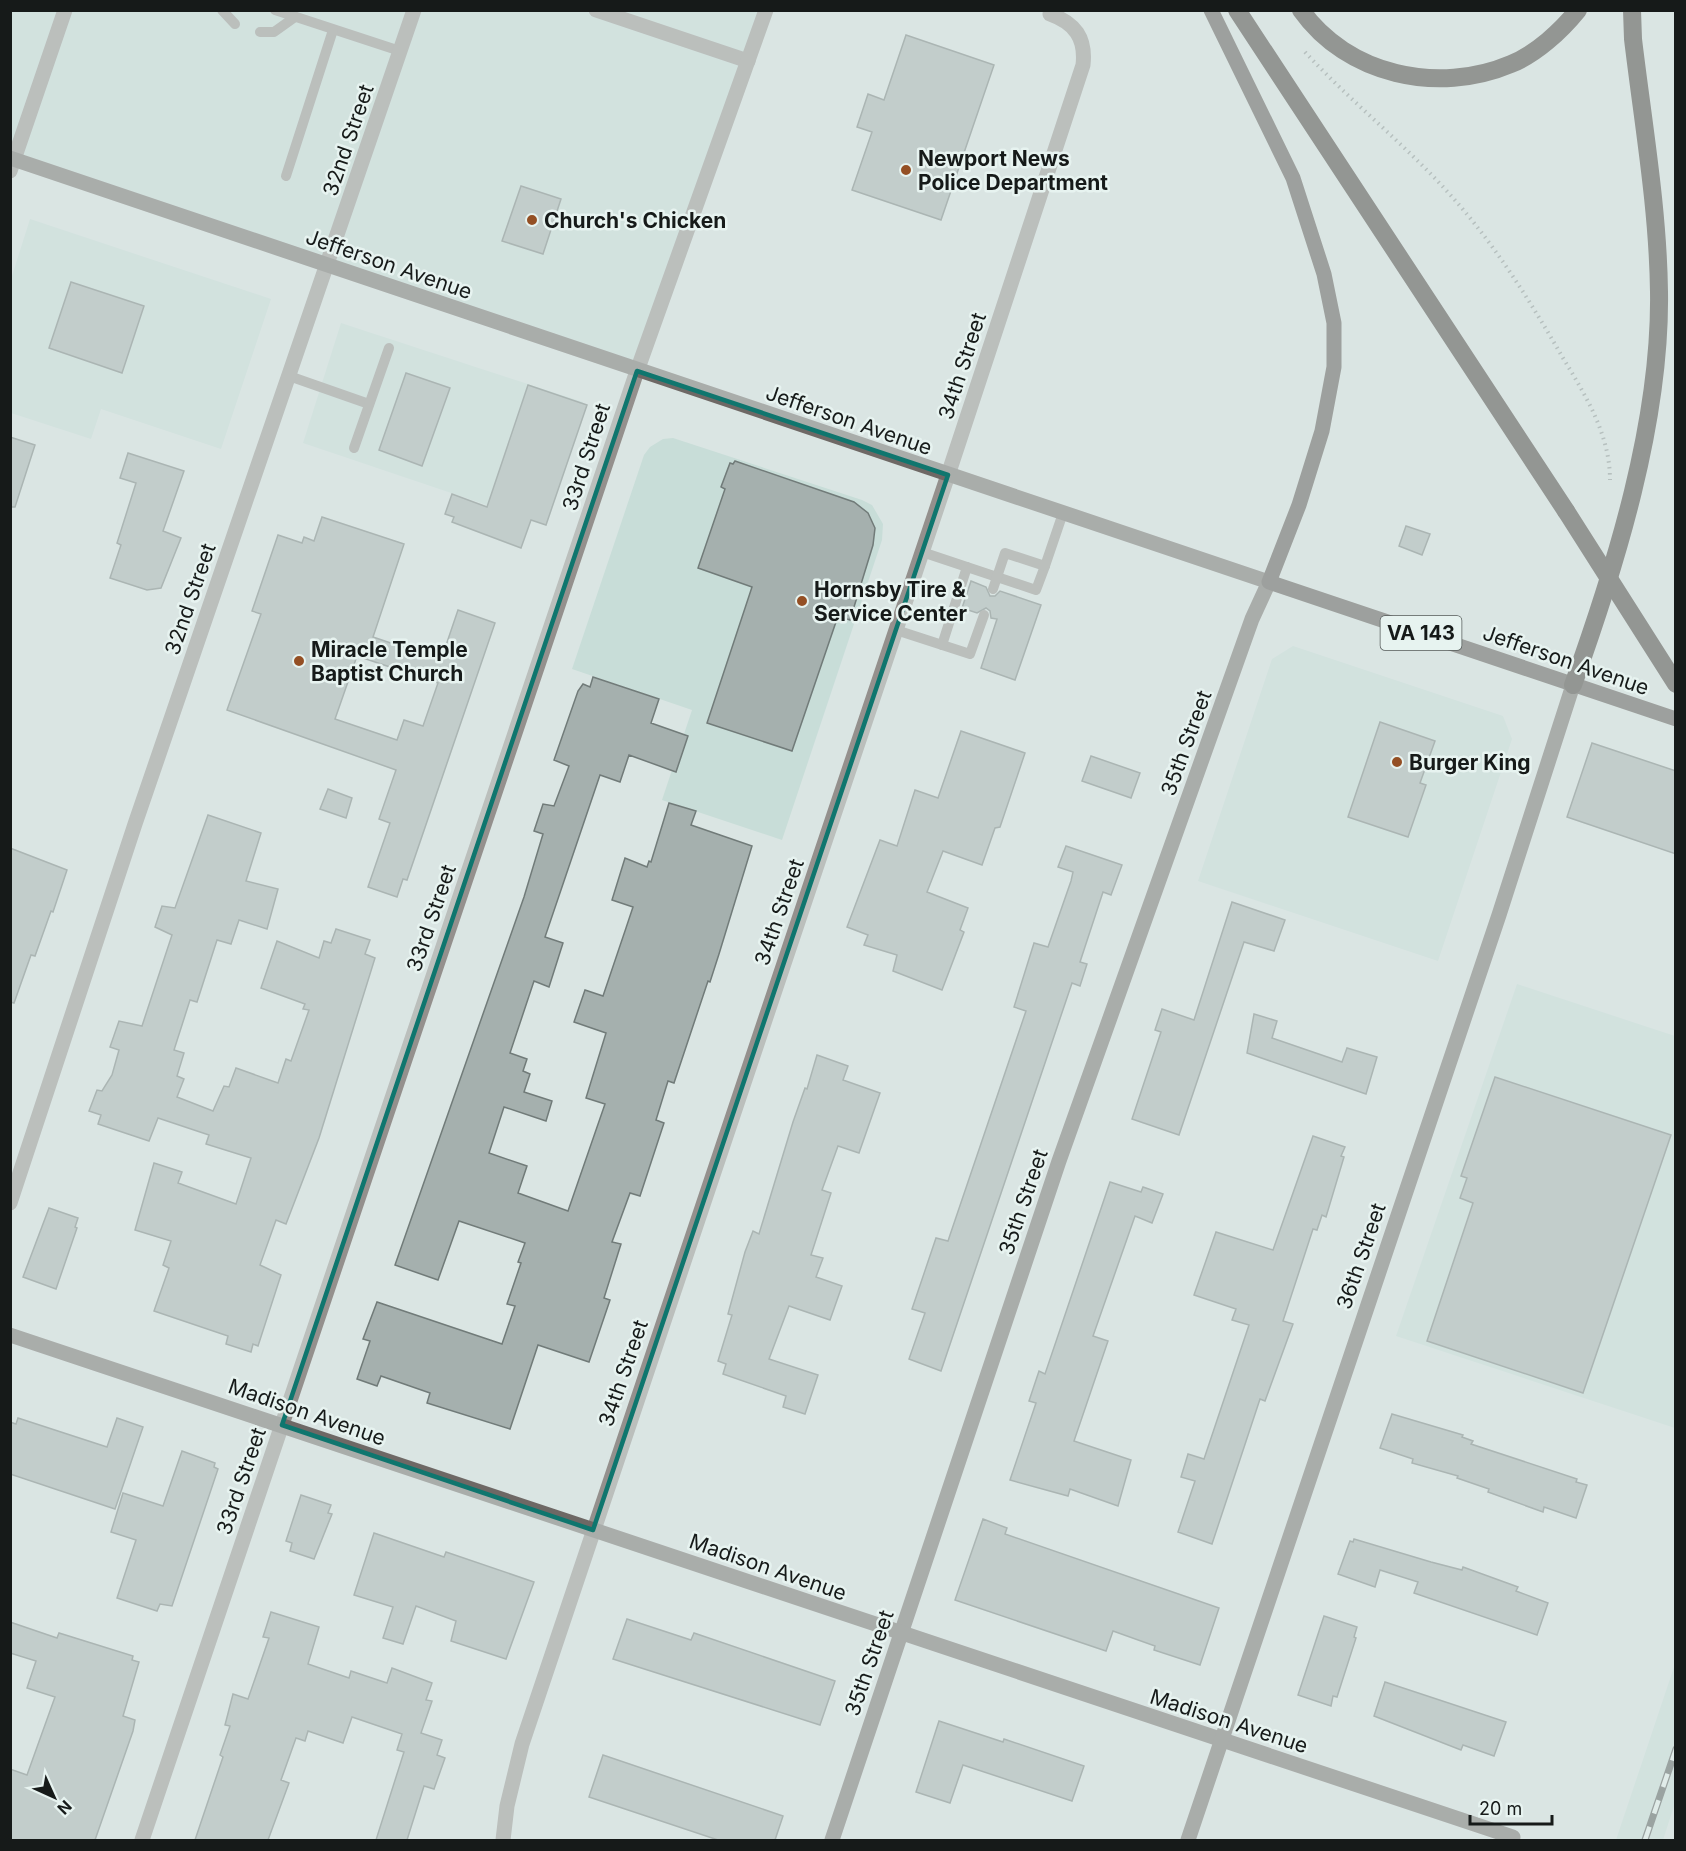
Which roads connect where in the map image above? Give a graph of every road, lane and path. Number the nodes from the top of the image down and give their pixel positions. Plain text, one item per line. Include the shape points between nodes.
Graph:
1 (65, 10) edge
2 (222, 10) edge
3 (275, 10) edge
4 (414, 10) edge
5 (596, 10) edge
6 (766, 10) edge
7 (1211, 10) edge
8 (1237, 10) edge
9 (1301, 10) edge
10 (1578, 10) edge
11 (1632, 10) edge
12 (1050, 14) dead end
13 (295, 17) junction
14 (235, 24) dead end
15 (333, 30) junction
16 (260, 32) dead end
17 (1303, 50) dead end
18 (400, 51) junction
19 (748, 61) junction
20 (12, 163) edge
21 (286, 176) dead end
22 (327, 265) junction
23 (390, 348) dead end
24 (637, 371) junction
25 (289, 376) junction
26 (369, 404) junction
27 (354, 448) dead end
28 (948, 475) junction
29 (1610, 485) dead end
30 (1063, 513) junction
31 (922, 552) junction
32 (1045, 566) junction
33 (967, 567) junction
34 (997, 577) junction
35 (1269, 582) junction
36 (993, 589) dead end
37 (984, 615) dead end
38 (896, 630) junction
39 (942, 645) junction
40 (1676, 684) edge
41 (1573, 685) junction
42 (1676, 719) edge
43 (10, 1203) edge
44 (10, 1335) edge
45 (282, 1425) junction
46 (593, 1530) junction
47 (901, 1634) junction
48 (1221, 1740) junction
49 (1512, 1837) dead end
50 (142, 1840) edge
51 (503, 1840) edge
52 (832, 1840) edge
53 (1188, 1840) edge

1 - 20 street
2 - 14 lane
3 - 13 lane
4 - 18 street, 32nd Street
5 - 19 street
6 - 19 street, 33rd Street
7 - 35 main road via 1293,178 1324,274 1334,323 1334,367 1322,431
8 - 40 highway, bridge
9 - 10 highway via 1342,50 1401,75 1430,79 1471,75 1511,64 1539,47
11 - 41 highway via 1657,230 1659,294 1654,382 1641,458 1591,636
12 - 28 street, 34th Street via 1064,18 1075,28 1085,50 1083,65
13 - 15 lane
13 - 16 lane via 274,32
15 - 18 lane
15 - 21 lane
17 - 29 path via 1447,191 1510,272 1597,420 1608,448
18 - 22 street, 32nd Street
19 - 24 street, 33rd Street
20 - 22 street, Jefferson Avenue / VA 143
22 - 24 street, Jefferson Avenue / VA 143
22 - 25 street, 32nd Street
23 - 26 lane
24 - 28 street, Jefferson Avenue / VA 143
24 - 45 street, 33rd Street
25 - 26 lane
25 - 43 street, 32nd Street
26 - 27 lane
28 - 30 street, Jefferson Avenue / VA 143
28 - 31 street, 34th Street
30 - 32 lane
30 - 35 street, Jefferson Avenue / VA 143
31 - 33 lane
31 - 38 street, 34th Street
32 - 34 lane via 1005,554
32 - 34 lane via 1036,590
33 - 34 lane
33 - 39 lane
34 - 36 lane
35 - 41 main road, Jefferson Avenue / VA 143
35 - 47 street, 35th Street via 1252,619 1059,1161
37 - 39 lane via 970,654
38 - 39 lane
38 - 46 street, 34th Street
41 - 42 main road, Jefferson Avenue / VA 143
41 - 48 street, 36th Street
44 - 45 street, Madison Avenue
45 - 46 street, Madison Avenue
45 - 50 street, 33rd Street
46 - 47 street, Madison Avenue
46 - 51 street, 34th Street via 522,1744
47 - 48 street, Madison Avenue
47 - 52 street, 35th Street
48 - 49 street, Madison Avenue
48 - 53 street, 36th Street

